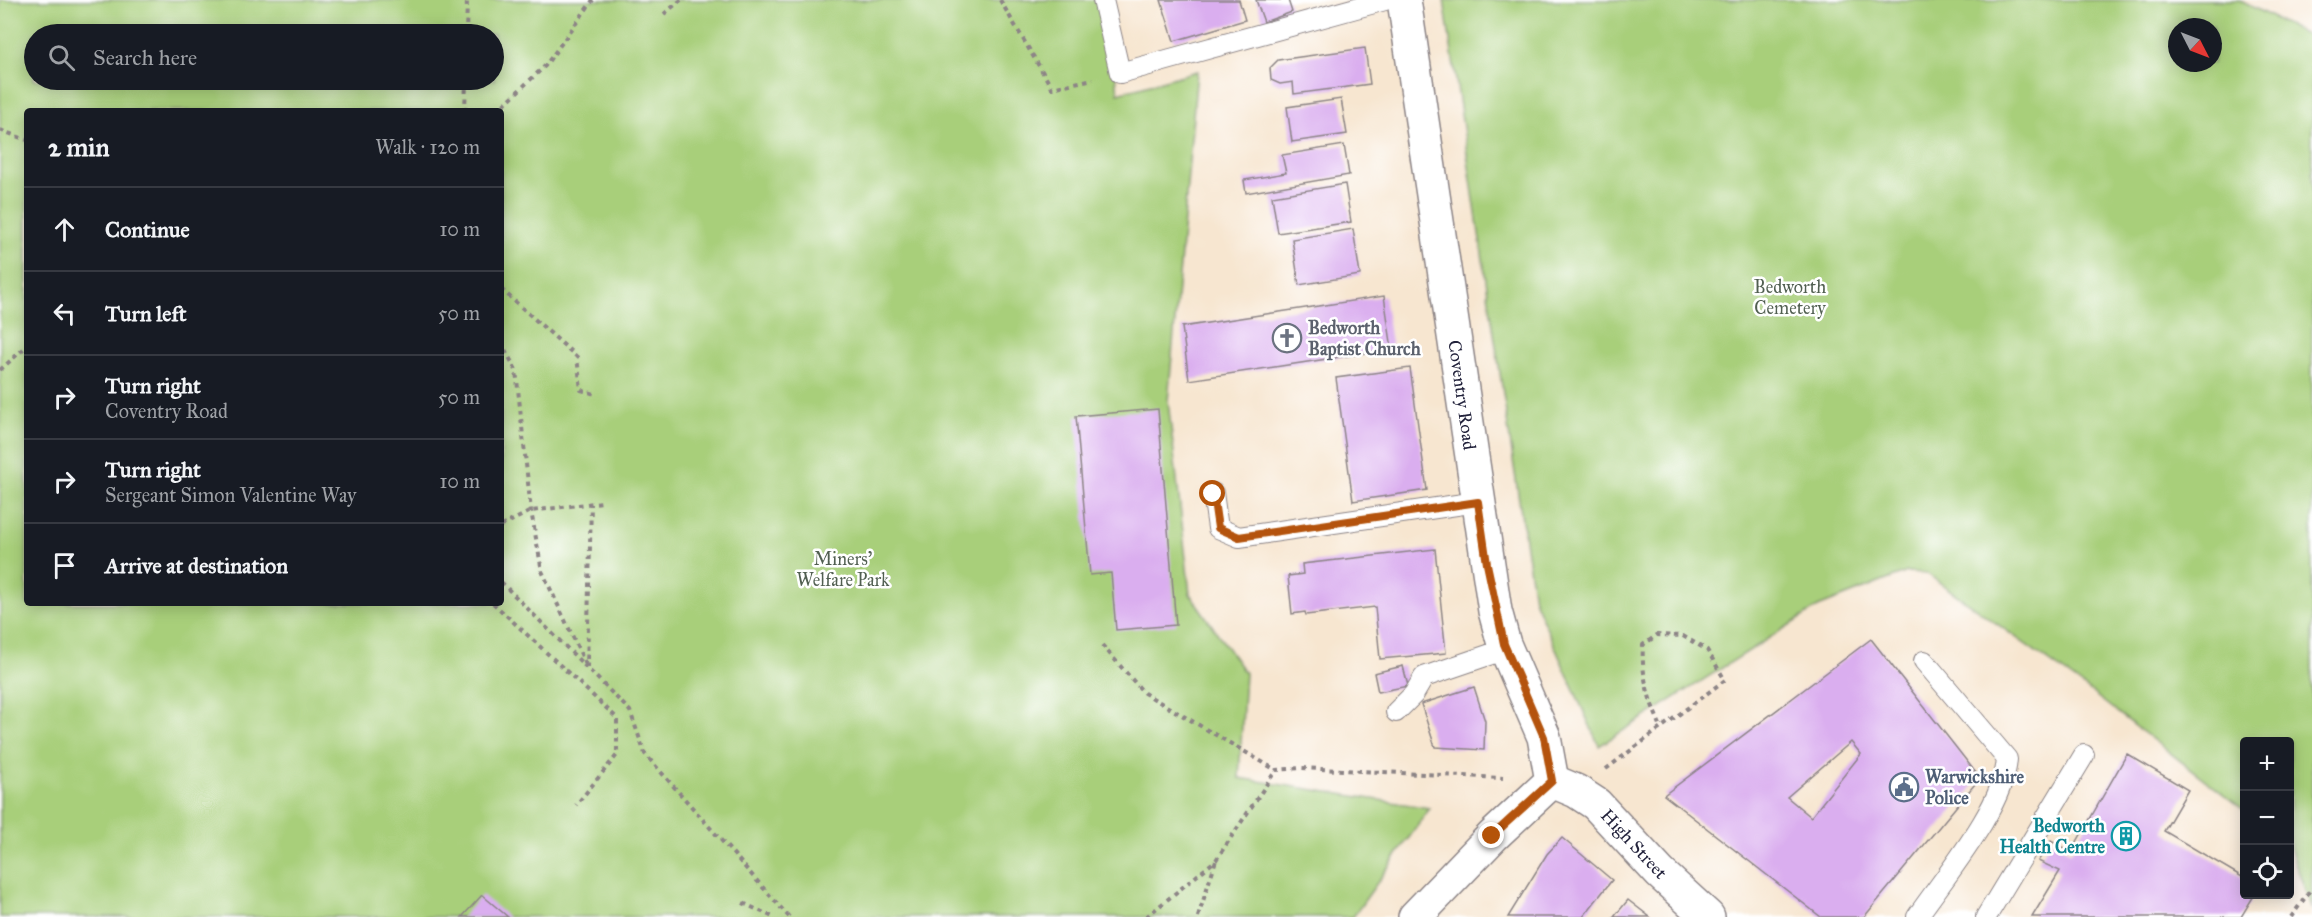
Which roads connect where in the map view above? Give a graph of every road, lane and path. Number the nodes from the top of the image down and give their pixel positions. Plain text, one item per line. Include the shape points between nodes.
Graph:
1 (467, 0) edge
2 (593, 0) edge
3 (681, 0) edge
4 (1000, 0) edge
5 (1103, 0) edge
6 (1384, 0) edge
7 (1404, 0) edge
8 (664, 14) dead end
9 (466, 24) edge
10 (1120, 73) junction
11 (466, 90) edge
12 (465, 108) edge
13 (500, 108) edge
14 (0, 130) edge
15 (24, 139) edge
16 (504, 292) edge
17 (504, 348) edge
18 (24, 349) edge
19 (0, 370) edge
20 (595, 394) dead end
21 (1213, 494) dead end
22 (602, 502) dead end
23 (1478, 502) junction
24 (591, 504) junction
25 (531, 511) junction
26 (504, 524) edge
27 (504, 585) edge
28 (496, 606) edge
29 (1102, 645) dead end
30 (1506, 650) junction
31 (1924, 661) dead end
32 (587, 669) junction
33 (1395, 712) dead end
34 (1661, 727) junction
35 (2084, 755) dead end
36 (1276, 770) junction
37 (1564, 786) junction
38 (576, 805) dead end
39 (1216, 860) junction
40 (2312, 888) edge
41 (743, 903) dead end
42 (773, 917) edge
43 (789, 917) edge
44 (1146, 917) edge
45 (1197, 917) edge
46 (1415, 917) edge
47 (1708, 917) edge
48 (1917, 917) edge
49 (1986, 917) edge
50 (2291, 917) edge

1 - 9 path
2 - 13 path via 545,66
3 - 8 path
4 - 10 path via 1052,88
5 - 10 lane
6 - 10 lane
7 - 23 main road, Coventry Road
11 - 12 path
14 - 15 path
16 - 20 path via 577,357 581,390
17 - 25 path via 516,370
18 - 19 path
21 - 23 lane via 1218,528 1239,537
22 - 24 path
23 - 30 main road, Coventry Road via 1495,611
24 - 25 path
24 - 32 path
25 - 26 path
25 - 32 path via 542,571
27 - 32 path
28 - 38 path via 617,718 617,754
29 - 36 path via 1144,693
30 - 33 lane via 1424,677
30 - 37 main road, Coventry Road
31 - 48 lane via 2007,759 1994,805
32 - 43 path via 630,711 645,754
34 - 34 path via 1725,680 1707,650 1683,636 1657,635 1643,645 1642,668 1649,700
34 - 37 path
35 - 49 lane
36 - 37 path via 1301,768
36 - 39 path
37 - 46 main road via 1492,836
37 - 47 main road, High Street via 1596,804 1660,873
39 - 44 path
39 - 45 path
40 - 50 path
41 - 42 path

